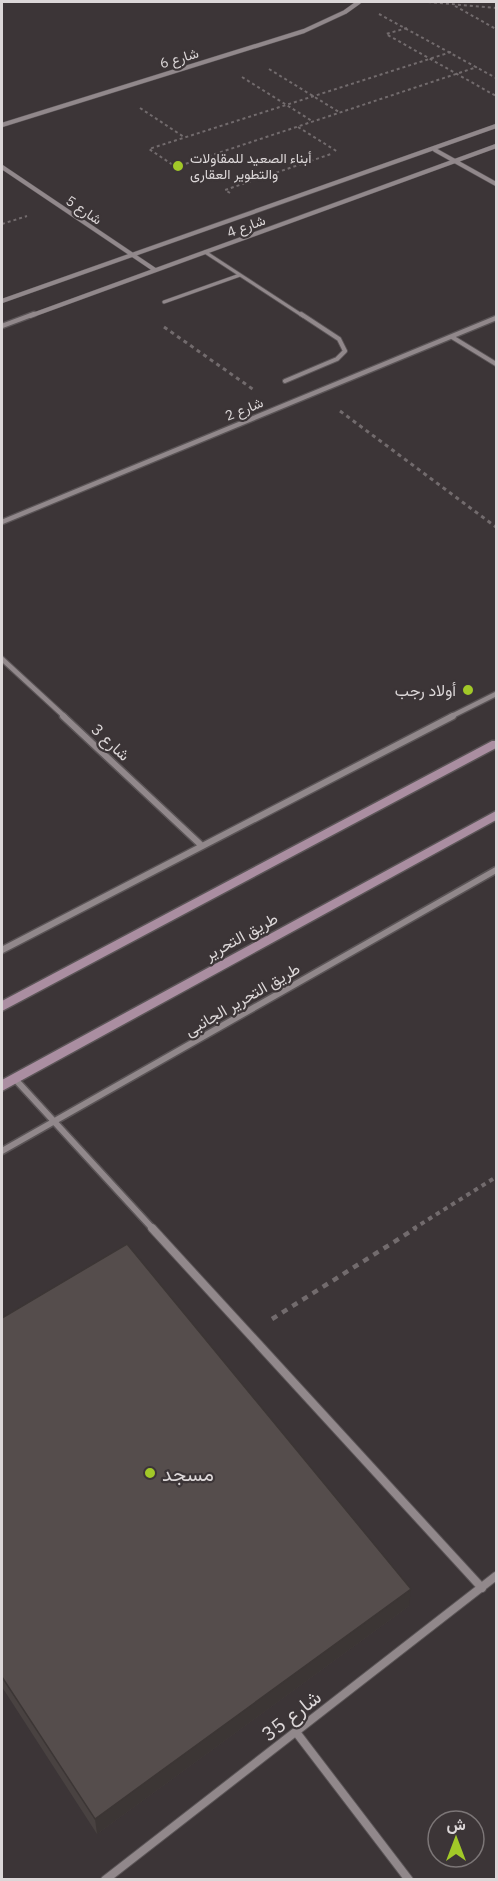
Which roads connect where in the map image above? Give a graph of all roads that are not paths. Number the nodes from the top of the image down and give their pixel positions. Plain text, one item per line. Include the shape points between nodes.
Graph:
1 (359, 2) edge
2 (2, 125) edge
3 (496, 126) edge
4 (496, 146) edge
5 (435, 150) junction
6 (456, 162) junction
7 (2, 167) edge
8 (496, 184) edge
9 (205, 252) junction
10 (133, 255) junction
11 (155, 270) junction
12 (240, 275) junction
13 (2, 301) edge
14 (164, 302) dead end
15 (496, 318) edge
16 (2, 326) edge
17 (452, 337) junction
18 (496, 364) edge
19 (285, 381) dead end
20 (2, 522) edge
21 (2, 659) edge
22 (496, 694) edge
23 (496, 744) edge
24 (496, 815) edge
25 (201, 845) junction
26 (496, 870) edge
27 (2, 950) edge
28 (2, 1006) edge
29 (15, 1079) junction
30 (2, 1086) edge
31 (54, 1122) junction
32 (2, 1151) edge
33 (496, 1576) edge
34 (482, 1588) junction
35 (296, 1732) junction
36 (105, 1880) edge
37 (409, 1880) edge

1 - 2 street, شارع 6 via 304,31
3 - 5 street, شارع 4
4 - 6 street, شارع 4
5 - 6 street
5 - 10 street, شارع 4
6 - 8 street
6 - 9 street, شارع 4
7 - 10 street, شارع 5
9 - 11 street, شارع 4
9 - 12 lane
10 - 11 street, شارع 5
10 - 13 street, شارع 4
11 - 16 street, شارع 4
12 - 14 lane
12 - 19 lane via 344,345 345,351 337,359
15 - 17 street, شارع 2
17 - 18 lane
17 - 20 street, شارع 2
21 - 25 street, شارع 3
22 - 25 street
23 - 28 street
24 - 29 street, طريق التحرير
25 - 27 street
26 - 31 street, طريق التحرير الجانبى
29 - 30 street, طريق التحرير
29 - 31 street
31 - 32 street, طريق التحرير الجانبى
31 - 34 street
33 - 34 street, شارع 35
34 - 35 street, شارع 35
35 - 36 street, شارع 35
35 - 37 street

